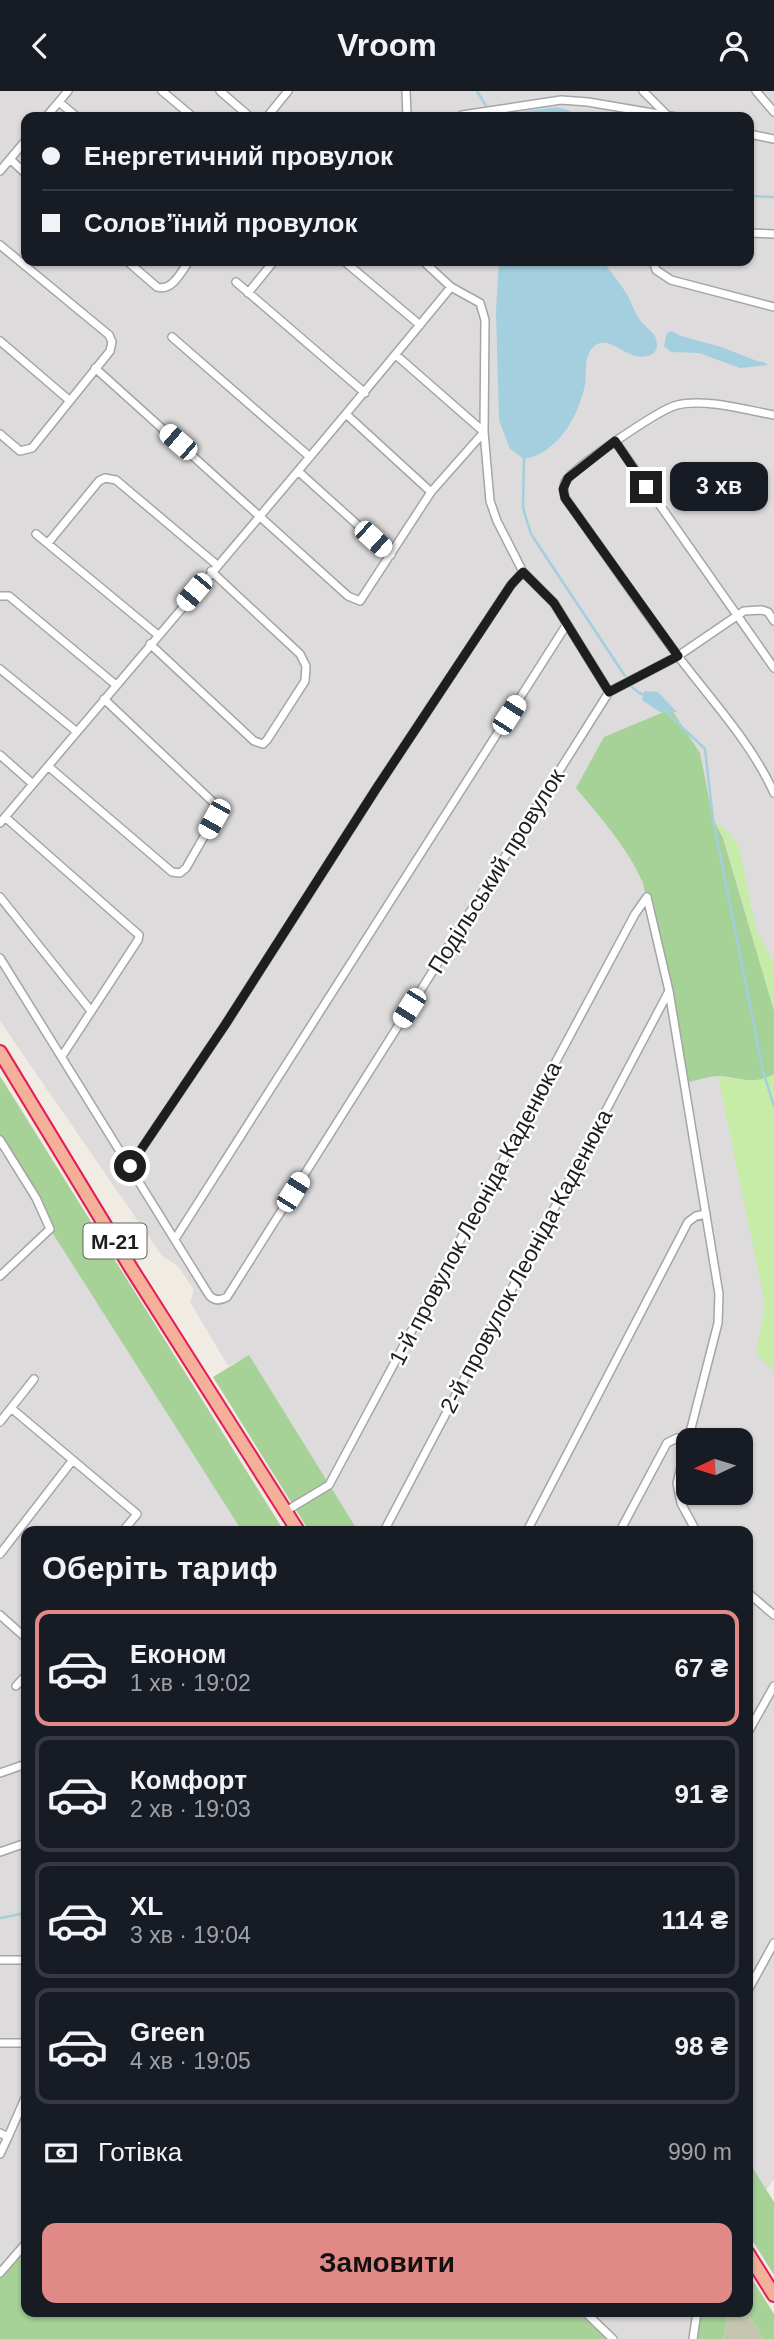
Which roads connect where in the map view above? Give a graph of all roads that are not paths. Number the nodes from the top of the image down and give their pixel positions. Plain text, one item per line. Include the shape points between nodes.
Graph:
1 (68, 91) edge
2 (162, 91) edge
3 (220, 91) edge
4 (288, 91) edge
5 (406, 91) edge
6 (643, 91) edge
7 (756, 91) edge
8 (59, 102) junction
9 (50, 112) edge
10 (71, 112) edge
11 (187, 112) edge
12 (244, 112) edge
13 (271, 112) edge
14 (407, 112) edge
15 (482, 112) edge
16 (648, 112) edge
17 (663, 112) edge
18 (774, 112) edge
19 (754, 135) edge
20 (774, 139) edge
21 (21, 146) edge
22 (10, 159) junction
23 (21, 169) edge
24 (0, 171) edge
25 (754, 233) edge
26 (774, 234) edge
27 (0, 245) edge
28 (21, 262) edge
29 (25, 266) edge
30 (133, 266) edge
31 (185, 266) edge
32 (270, 266) edge
33 (350, 266) edge
34 (428, 266) edge
35 (655, 266) edge
36 (236, 282) dead end
37 (451, 287) junction
38 (248, 293) junction
39 (774, 307) edge
40 (420, 325) junction
41 (172, 337) dead end
42 (0, 341) edge
43 (396, 355) junction
44 (95, 368) junction
45 (365, 393) junction
46 (69, 400) junction
47 (347, 415) junction
48 (774, 415) edge
49 (484, 432) junction
50 (0, 435) edge
51 (615, 441) junction
52 (310, 457) junction
53 (299, 472) junction
54 (431, 492) junction
55 (262, 516) junction
56 (36, 534) dead end
57 (48, 543) junction
58 (391, 555) junction
59 (214, 568) junction
60 (523, 572) junction
61 (0, 596) edge
62 (737, 615) junction
63 (774, 621) edge
64 (567, 624) junction
65 (158, 635) junction
66 (150, 644) junction
67 (678, 656) junction
68 (774, 667) edge
69 (0, 669) edge
70 (116, 685) junction
71 (609, 692) junction
72 (104, 699) junction
73 (77, 731) junction
74 (0, 755) edge
75 (48, 766) junction
76 (771, 777) edge
77 (33, 784) junction
78 (774, 793) edge
79 (3, 820) edge
80 (0, 897) edge
81 (0, 958) edge
82 (669, 991) junction
83 (91, 1011) junction
84 (0, 1052) edge
85 (62, 1056) junction
86 (0, 1140) edge
87 (130, 1166) junction
88 (706, 1214) junction
89 (175, 1238) junction
90 (0, 1276) edge
91 (34, 1379) dead end
92 (11, 1408) junction
93 (0, 1422) edge
94 (691, 1428) edge
95 (676, 1438) edge
96 (72, 1461) junction
97 (682, 1505) edge
98 (286, 1511) junction
99 (22, 1526) edge
100 (127, 1526) edge
101 (296, 1526) edge
102 (387, 1526) edge
103 (530, 1526) edge
104 (623, 1526) edge
105 (693, 1526) edge
106 (21, 1527) edge
107 (0, 1554) edge
108 (753, 1597) edge
109 (0, 1615) edge
110 (774, 1615) edge
111 (21, 1634) edge
112 (21, 1680) edge
113 (16, 1686) dead end
114 (774, 1686) edge
115 (753, 1723) edge
116 (21, 1766) edge
117 (0, 1773) edge
118 (21, 1845) edge
119 (0, 1852) edge
120 (774, 1943) edge
121 (0, 1960) edge
122 (21, 1960) edge
123 (753, 1981) edge
124 (0, 2043) edge
125 (21, 2043) edge
126 (21, 2105) edge
127 (4, 2135) edge
128 (0, 2154) edge
129 (21, 2249) edge
130 (753, 2262) edge
131 (0, 2273) edge
132 (774, 2295) edge
133 (590, 2317) edge
134 (696, 2317) edge
135 (613, 2339) edge
136 (692, 2339) edge

1 - 8 street
2 - 11 street
3 - 12 street
4 - 13 street
5 - 14 street
6 - 17 street
7 - 18 street
8 - 9 street
8 - 10 street
15 - 16 street via 561,100
19 - 20 street
21 - 22 street
22 - 23 street
22 - 24 street
25 - 26 street
27 - 28 street
29 - 44 street via 109,335 111,347
30 - 31 street via 163,289
32 - 38 street
33 - 40 street
34 - 37 street
35 - 39 street via 671,280
36 - 38 street
37 - 40 street
37 - 49 street via 480,303 484,312
38 - 45 street
40 - 43 street
41 - 52 street
42 - 46 street
43 - 45 street
43 - 49 street
44 - 46 street
44 - 55 street
45 - 47 street
46 - 50 street via 28,450 20,451
47 - 52 street
47 - 54 street
48 - 51 street via 710,404 677,405
49 - 54 street
49 - 60 street via 490,501
51 - 62 street
51 - 67 street via 568,478 565,498
52 - 53 street
53 - 55 street
53 - 58 street
54 - 58 street
55 - 58 street via 354,600 365,597
55 - 59 street
56 - 57 street
57 - 59 street via 105,478 116,480
57 - 65 street
59 - 65 street
59 - 66 street via 300,654 306,666 305,681 267,740 263,744 254,741
60 - 64 street via 548,595
60 - 87 street
61 - 70 street via 9,596
62 - 63 street via 762,610
62 - 67 street
62 - 68 street
64 - 71 street
64 - 89 street
65 - 66 street
66 - 70 street
67 - 71 street
67 - 76 street
69 - 73 street
70 - 72 street
71 - 89 street, Подільський провулок via 227,1297 219,1300 209,1295
72 - 73 street
72 - 75 street via 214,803 214,819 186,869 172,871
73 - 75 street
74 - 77 street
75 - 77 street
76 - 78 street
77 - 79 street
79 - 83 street via 138,933 138,940
80 - 83 street
81 - 85 street, Подільський провулок
82 - 88 street
82 - 98 street, 1-й провулок Леоніда Каденюка via 647,897 330,1485
82 - 102 street, 2-й провулок Леоніда Каденюка
83 - 85 street
84 - 98 highway, М-21
85 - 87 street, Подільський провулок
86 - 90 street via 50,1229
87 - 89 street, Подільський провулок
88 - 94 street via 720,1310
88 - 103 street via 688,1222
91 - 92 street
92 - 93 street
92 - 96 street
95 - 104 street via 667,1443
96 - 99 street
96 - 100 street via 137,1514
97 - 105 street
98 - 101 highway, М-21
106 - 107 street
108 - 110 street
109 - 111 street
112 - 113 street
114 - 115 street
116 - 117 street
118 - 119 street
120 - 123 street
121 - 122 street
124 - 125 street
126 - 127 street
127 - 128 street
129 - 131 street
130 - 132 highway
133 - 135 street
134 - 136 street

